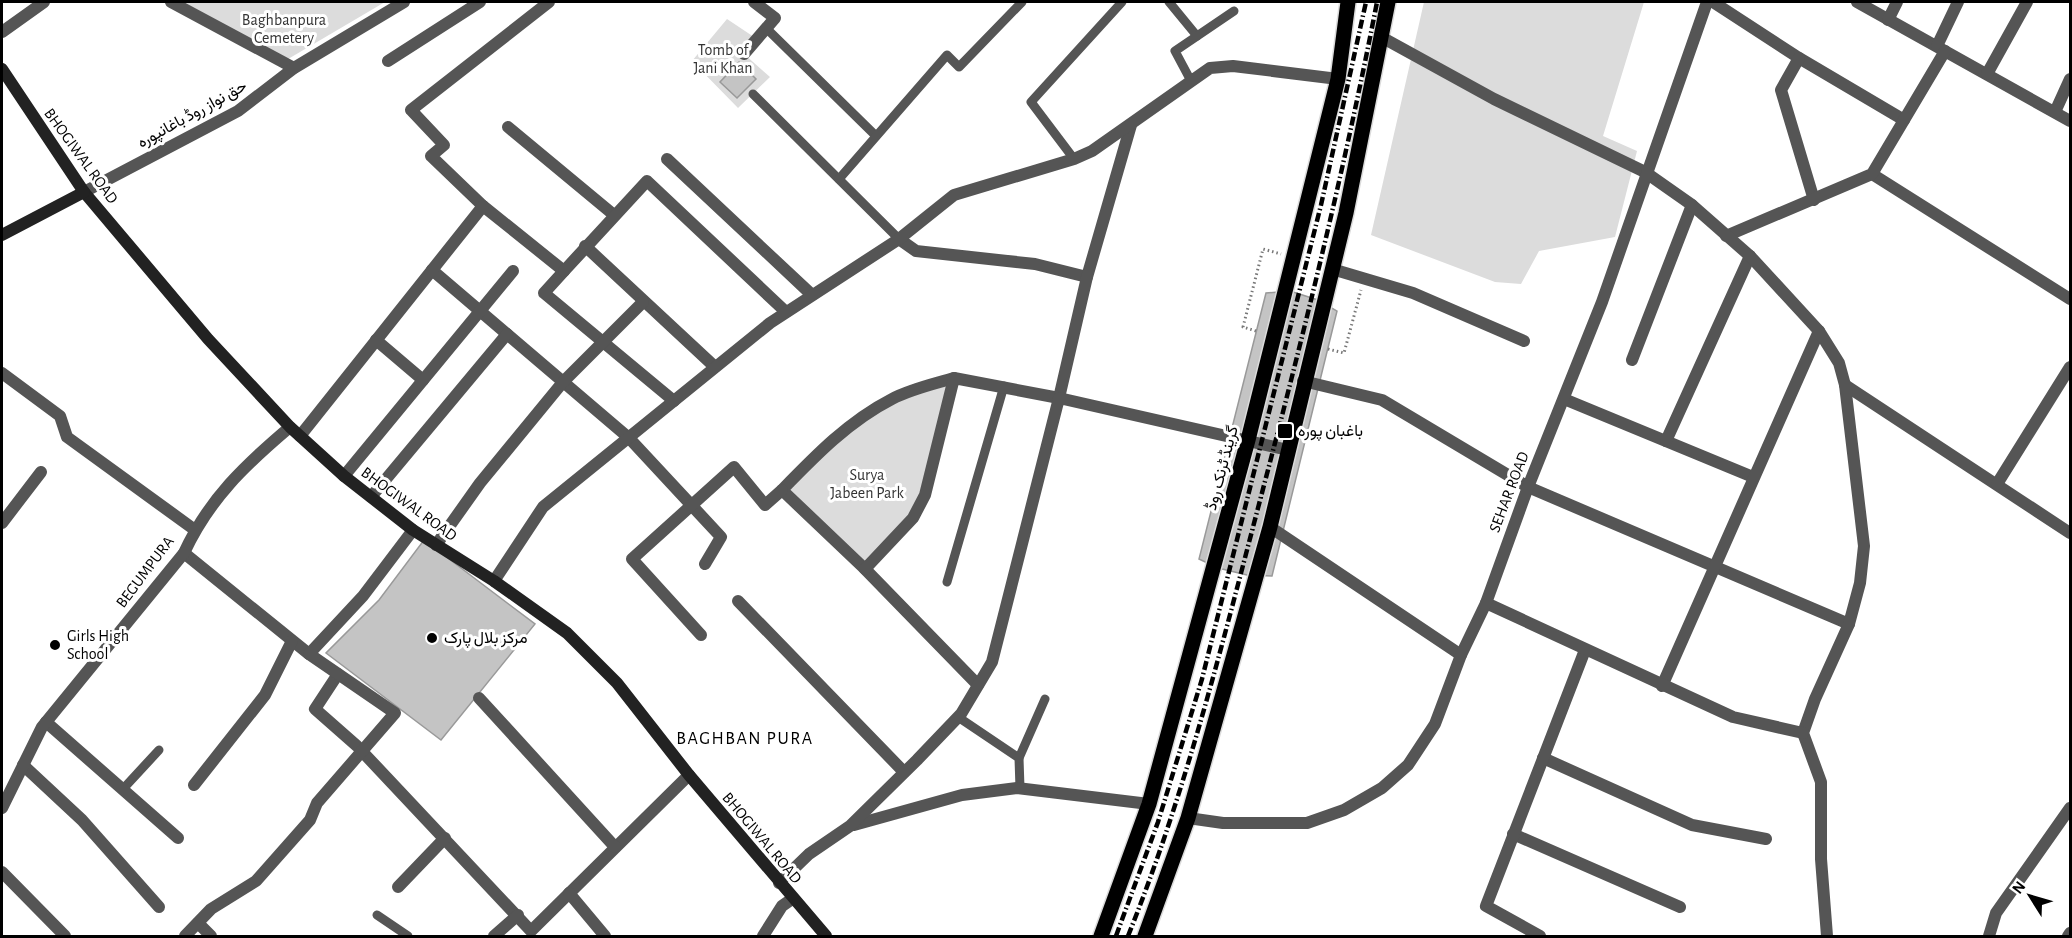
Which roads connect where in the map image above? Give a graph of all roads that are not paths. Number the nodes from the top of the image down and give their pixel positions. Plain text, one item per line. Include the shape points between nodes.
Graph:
1 (44, 2) edge
2 (171, 2) edge
3 (404, 2) edge
4 (480, 2) edge
5 (549, 2) edge
6 (754, 2) edge
7 (1023, 2) edge
8 (1122, 2) edge
9 (1170, 2) edge
10 (1348, 2) edge
11 (1388, 2) edge
12 (1707, 2) edge
13 (1713, 2) edge
14 (1857, 2) edge
15 (1897, 2) edge
16 (1958, 2) edge
17 (2027, 2) edge
18 (1234, 11) dead end
19 (1888, 20) junction
20 (766, 28) junction
21 (2, 32) edge
22 (1197, 36) junction
23 (1383, 38) junction
24 (1941, 49) junction
25 (744, 54) dead end
26 (1799, 58) junction
27 (388, 61) dead end
28 (294, 68) junction
29 (2, 69) edge
30 (1988, 74) junction
31 (1338, 79) junction
32 (2070, 79) edge
33 (1191, 81) junction
34 (753, 94) dead end
35 (2055, 112) junction
36 (1904, 120) junction
37 (2070, 120) edge
38 (1131, 125) junction
39 (508, 127) dead end
40 (876, 136) junction
41 (667, 159) dead end
42 (1074, 159) junction
43 (1645, 172) junction
44 (1872, 174) junction
45 (839, 179) junction
46 (84, 192) junction
47 (1814, 200) junction
48 (1692, 205) junction
49 (483, 206) junction
50 (614, 215) junction
51 (2, 235) edge
52 (1726, 236) junction
53 (898, 239) junction
54 (585, 246) junction
55 (1750, 256) junction
56 (1332, 269) junction
57 (432, 270) junction
58 (513, 271) dead end
59 (564, 271) junction
60 (1087, 277) junction
61 (812, 295) junction
62 (2070, 299) edge
63 (643, 302) junction
64 (479, 311) junction
65 (786, 312) junction
66 (1819, 331) junction
67 (507, 334) junction
68 (376, 340) junction
69 (1524, 341) dead end
70 (603, 342) junction
71 (1632, 360) dead end
72 (715, 367) junction
73 (2070, 367) edge
74 (2, 373) edge
75 (954, 378) junction
76 (423, 380) junction
77 (1303, 381) junction
78 (563, 382) junction
79 (1845, 385) junction
80 (1004, 386) junction
81 (1059, 398) junction
82 (1564, 399) junction
83 (674, 401) junction
84 (290, 427) junction
85 (300, 436) junction
86 (629, 438) junction
87 (1248, 440) junction
88 (1666, 441) junction
89 (1288, 450) junction
90 (41, 472) dead end
91 (344, 476) junction
92 (1753, 477) junction
93 (1997, 484) junction
94 (1528, 487) junction
95 (782, 490) junction
96 (371, 498) junction
97 (692, 505) junction
98 (2, 523) edge
99 (1270, 527) junction
100 (195, 530) junction
101 (413, 530) junction
102 (2070, 533) edge
103 (436, 544) junction
104 (184, 553) junction
105 (705, 564) dead end
106 (1713, 564) junction
107 (865, 569) junction
108 (494, 581) junction
109 (946, 582) dead end
110 (738, 600) dead end
111 (1486, 603) junction
112 (1849, 624) junction
113 (701, 635) dead end
114 (292, 641) junction
115 (1585, 650) junction
116 (309, 654) junction
117 (1461, 655) junction
118 (338, 674) junction
119 (978, 685) junction
120 (1662, 686) junction
121 (479, 698) dead end
122 (1045, 699) dead end
123 (958, 717) junction
124 (46, 722) junction
125 (1803, 734) junction
126 (159, 750) dead end
127 (363, 753) junction
128 (1019, 758) junction
129 (1543, 758) junction
130 (23, 765) junction
131 (904, 772) junction
132 (689, 775) junction
133 (194, 785) dead end
134 (1020, 788) junction
135 (123, 789) junction
136 (1149, 804) junction
137 (2, 808) edge
138 (2070, 808) edge
139 (1188, 818) junction
140 (850, 826) junction
141 (1513, 834) junction
142 (178, 838) dead end
143 (445, 838) junction
144 (1766, 839) dead end
145 (615, 847) junction
146 (2, 872) edge
147 (779, 883) junction
148 (398, 887) dead end
149 (569, 893) junction
150 (792, 899) junction
151 (159, 907) dead end
152 (1680, 908) dead end
153 (377, 915) dead end
154 (518, 915) junction
155 (198, 923) junction
156 (528, 934) edge
157 (822, 935) edge
158 (65, 936) edge
159 (185, 936) edge
160 (211, 936) edge
161 (408, 936) edge
162 (494, 936) edge
163 (605, 936) edge
164 (763, 936) edge
165 (1101, 936) edge
166 (1145, 936) edge
167 (1540, 936) edge
168 (1827, 936) edge
169 (1989, 936) edge

1 - 21 street
2 - 28 street
3 - 28 street, حق نواز روڈ باغانپورہ
4 - 27 street
5 - 49 street via 411,110 444,145 431,156
6 - 20 street via 775,18
7 - 40 lane via 959,67 947,55
8 - 42 lane via 1031,102
9 - 22 lane
10 - 31 main road, گرینڈ ٹرنک روڈ
11 - 23 main road
12 - 43 street, SEHAR ROAD
13 - 26 street
14 - 19 street
15 - 19 street
16 - 24 street
17 - 30 street
18 - 22 lane
19 - 24 street
20 - 25 street
20 - 40 lane
22 - 33 lane via 1175,51
23 - 43 street via 1494,99
23 - 56 main road
24 - 30 street
24 - 36 street
26 - 36 street
26 - 47 street via 1781,90
28 - 46 street, حق نواز روڈ باغانپورہ via 238,111
29 - 46 main road, BHOGIWAL ROAD
30 - 35 street
31 - 33 street via 1233,66 1210,68
31 - 87 main road, گرینڈ ٹرنک روڈ
32 - 35 street
33 - 38 street
34 - 45 lane
35 - 37 street
36 - 44 street
38 - 42 street
38 - 60 street
39 - 50 street
40 - 45 lane
41 - 61 street
42 - 53 street via 954,195
43 - 48 street
43 - 82 street, SEHAR ROAD via 1602,302
44 - 47 street
44 - 62 street
45 - 53 lane
46 - 51 main road
46 - 84 main road, BHOGIWAL ROAD via 208,339
47 - 52 street
48 - 52 street
48 - 71 street
49 - 57 street
49 - 59 street
50 - 54 street
50 - 65 street via 647,181
52 - 55 street
53 - 60 street via 916,251 1035,264
53 - 61 street
54 - 59 street
54 - 63 street
55 - 66 street
55 - 88 street
56 - 69 street via 1413,293
56 - 77 main road
57 - 64 street
57 - 68 street
58 - 64 street
59 - 70 street via 544,293
60 - 81 street
61 - 65 street
63 - 70 street
63 - 72 street
64 - 67 street
64 - 76 street
65 - 72 street
66 - 79 street via 1839,363
66 - 92 street
67 - 78 street
67 - 96 street
68 - 76 street
68 - 85 street
70 - 78 street
70 - 83 street
72 - 83 street
73 - 93 street
74 - 100 street via 60,416 67,437
75 - 80 street
75 - 95 street via 894,398 870,412 837,434
75 - 107 street via 925,495 913,518
76 - 91 street
77 - 89 main road
77 - 94 street via 1382,400
78 - 86 street
78 - 103 street via 480,483
79 - 93 street
79 - 112 street via 1864,546 1860,583
80 - 81 street
80 - 109 lane
81 - 87 street
81 - 119 street via 992,662
82 - 88 street
82 - 94 street, SEHAR ROAD
83 - 86 street
84 - 85 main road, BHOGIWAL ROAD
84 - 100 street, BEGUMPURA via 241,470
85 - 91 main road, BHOGIWAL ROAD
86 - 97 street
86 - 108 street via 543,507
87 - 89 street
87 - 136 main road, گرینڈ ٹرنک روڈ
88 - 92 street
89 - 99 main road
90 - 98 street
91 - 96 main road, BHOGIWAL ROAD
92 - 106 street
93 - 102 street
94 - 106 street
94 - 111 street, SEHAR ROAD
95 - 97 street via 765,506 734,468
95 - 107 street
96 - 101 main road, BHOGIWAL ROAD
97 - 105 street via 721,537
97 - 113 street via 632,559
99 - 117 street
99 - 139 main road
100 - 104 street, BEGUMPURA
101 - 103 main road, BHOGIWAL ROAD
101 - 116 street via 363,596
103 - 108 main road, BHOGIWAL ROAD
104 - 114 street
104 - 124 street, BEGUMPURA
106 - 112 street
106 - 120 street
107 - 119 street
108 - 132 main road, BHOGIWAL ROAD via 567,633 609,675
110 - 131 street
111 - 115 street
111 - 117 street, SEHAR ROAD
112 - 125 street
114 - 116 street
114 - 133 street via 265,695
115 - 120 street
115 - 129 street
116 - 118 street
117 - 139 street, SEHAR ROAD via 1435,724 1408,765 1382,788 1344,810 1307,823 1223,823
118 - 127 street via 315,709
118 - 127 street via 395,713
119 - 123 street
120 - 125 street via 1733,717
121 - 145 street
122 - 128 lane
123 - 128 lane
123 - 131 street
124 - 130 street, BEGUMPURA
124 - 135 street
125 - 168 street via 1821,782 1821,860
126 - 135 lane
127 - 143 street
127 - 155 street via 317,803 310,820 256,881 211,909
128 - 134 lane
129 - 141 street
129 - 144 street via 1692,825
130 - 137 street, BEGUMPURA
130 - 151 street via 82,820
131 - 140 street
132 - 145 street
132 - 147 main road, BHOGIWAL ROAD
134 - 136 street
134 - 140 street via 962,795
135 - 142 street
136 - 165 main road, گرینڈ ٹرنک روڈ
138 - 169 street via 1996,913
139 - 166 main road
140 - 147 street via 809,854
141 - 152 street
141 - 167 street via 1486,906
143 - 148 street
143 - 154 street
145 - 149 street
146 - 158 street
147 - 150 main road, BHOGIWAL ROAD
149 - 156 street
149 - 163 street
150 - 157 main road, BHOGIWAL ROAD
150 - 164 street via 782,906
153 - 161 lane
154 - 156 street
154 - 162 street
155 - 159 street
155 - 160 street

